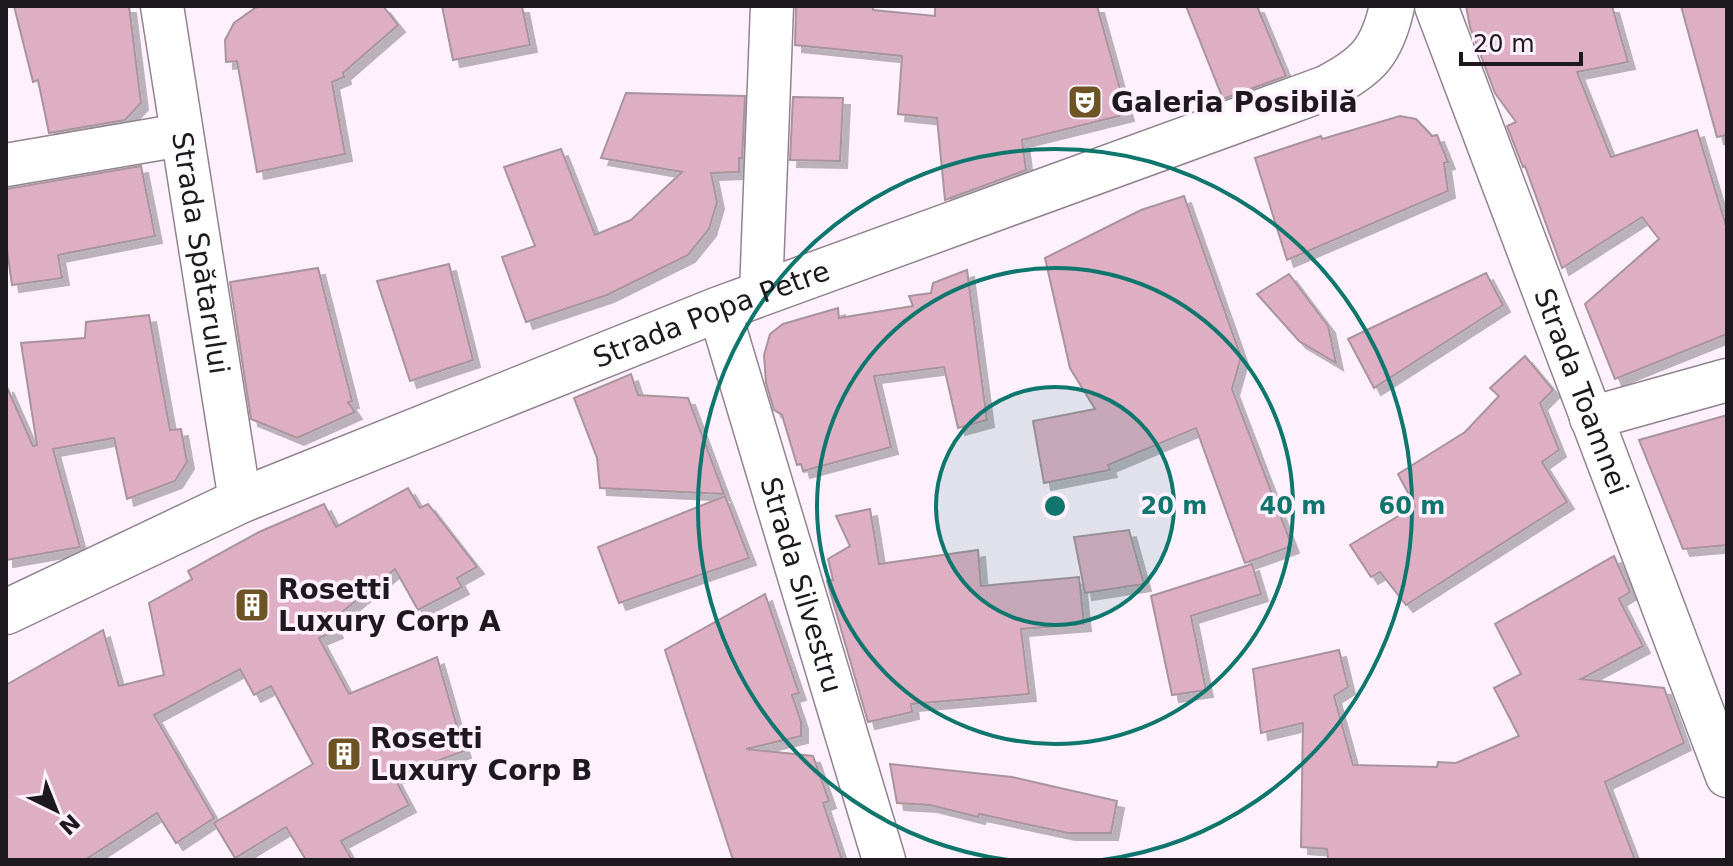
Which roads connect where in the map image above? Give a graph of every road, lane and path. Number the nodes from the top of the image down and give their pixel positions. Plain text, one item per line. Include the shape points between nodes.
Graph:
1 (162, 6) edge
2 (772, 6) edge
3 (1392, 6) edge
4 (1436, 6) edge
5 (181, 135) junction
6 (6, 165) edge
7 (761, 293) junction
8 (719, 309) junction
9 (1727, 380) edge
10 (1591, 418) junction
11 (240, 501) junction
12 (6, 612) edge
13 (1727, 776) edge
14 (884, 860) edge

1 - 5 street, Strada Spătarului
2 - 7 street
3 - 7 street, Strada Popa Petre via 1373,56 1326,88
4 - 10 street, Strada Toamnei
5 - 6 street
5 - 11 street, Strada Spătarului
7 - 8 street, Strada Popa Petre
8 - 11 street, Strada Popa Petre
8 - 14 street, Strada Silvestru
9 - 10 street
10 - 13 street, Strada Toamnei
11 - 12 street, Strada Popa Petre

